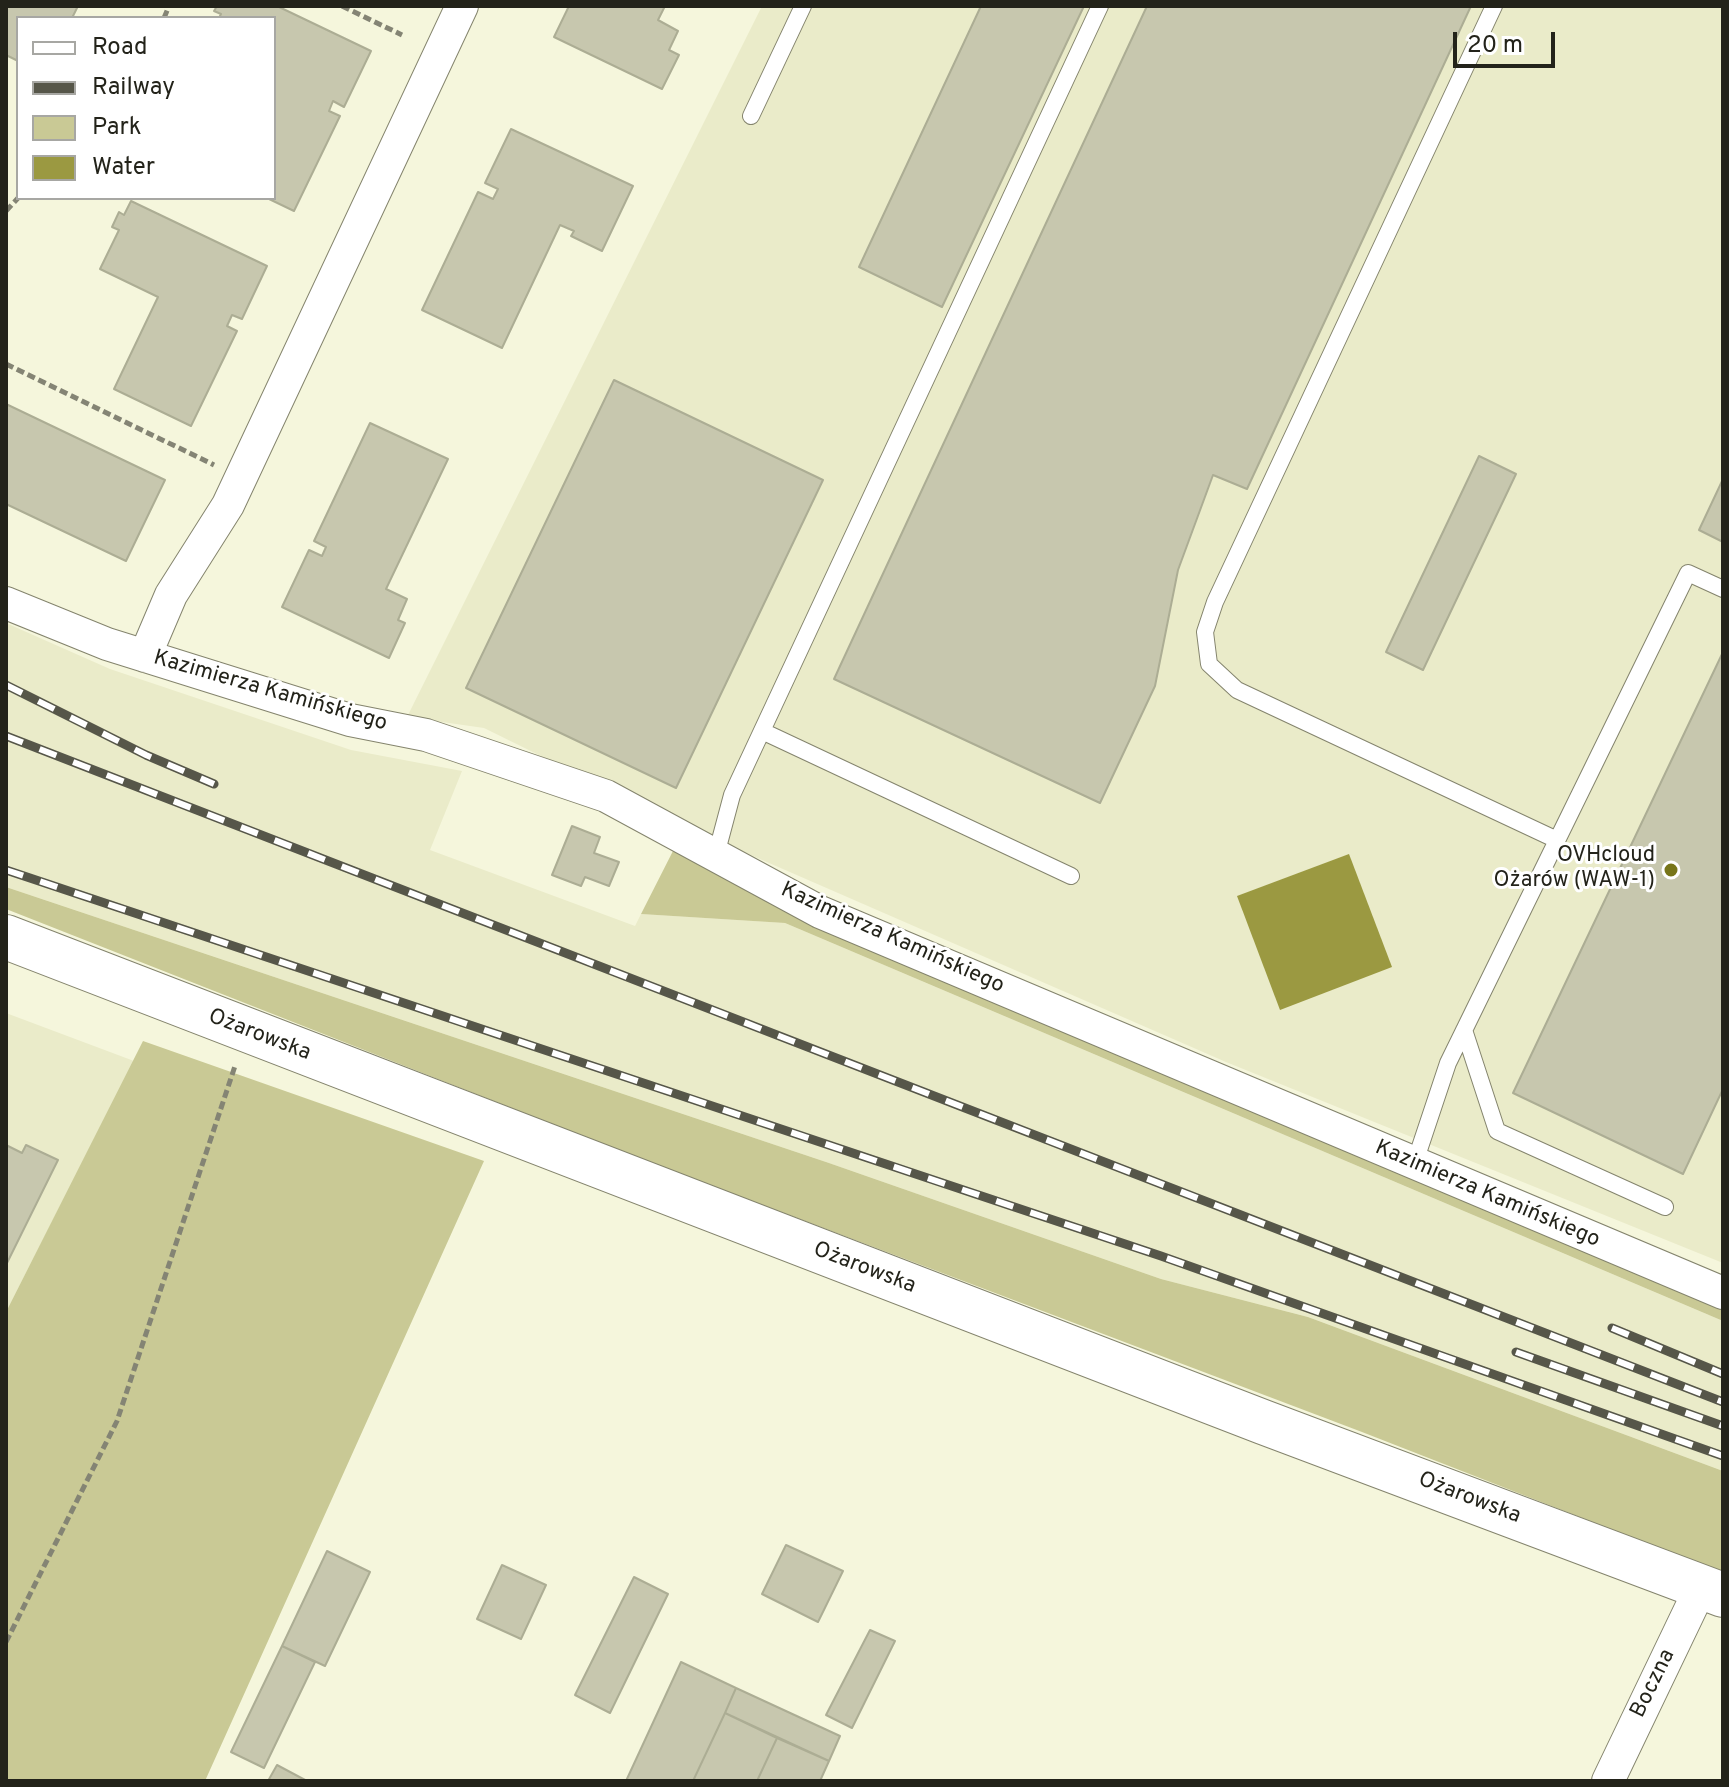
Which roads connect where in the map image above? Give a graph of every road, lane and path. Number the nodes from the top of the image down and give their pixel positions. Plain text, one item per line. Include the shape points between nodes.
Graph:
1 (342, 6) edge
2 (462, 6) edge
3 (803, 6) edge
4 (1100, 6) edge
5 (1494, 6) edge
6 (402, 35) dead end
7 (751, 116) dead end
8 (6, 364) edge
9 (223, 469) dead end
10 (1723, 589) edge
11 (6, 603) edge
12 (145, 656) junction
13 (762, 731) junction
14 (1557, 840) junction
15 (716, 855) junction
16 (1071, 876) dead end
17 (6, 937) edge
18 (1464, 1030) junction
19 (247, 1031) junction
20 (1414, 1165) junction
21 (1665, 1207) dead end
22 (1723, 1293) edge
23 (1712, 1591) edge
24 (6, 1642) edge
25 (1608, 1781) edge

1 - 6 path
2 - 12 street via 228,505 171,595
3 - 7 lane
4 - 13 lane
5 - 14 lane via 1205,632 1209,664 1237,690
8 - 9 path
10 - 14 lane via 1688,573
11 - 12 street, Kazimierza Kamińskiego
12 - 15 street, Kazimierza Kamińskiego via 350,720 486,753 606,796
13 - 15 lane via 732,795
13 - 16 lane
14 - 18 lane
15 - 20 street, Kazimierza Kamińskiego via 820,912
17 - 19 main road, Ożarowska
18 - 20 lane
18 - 21 lane via 1497,1131
19 - 23 main road, Ożarowska
19 - 24 path via 117,1421
20 - 22 street, Kazimierza Kamińskiego
23 - 25 street, Boczna

